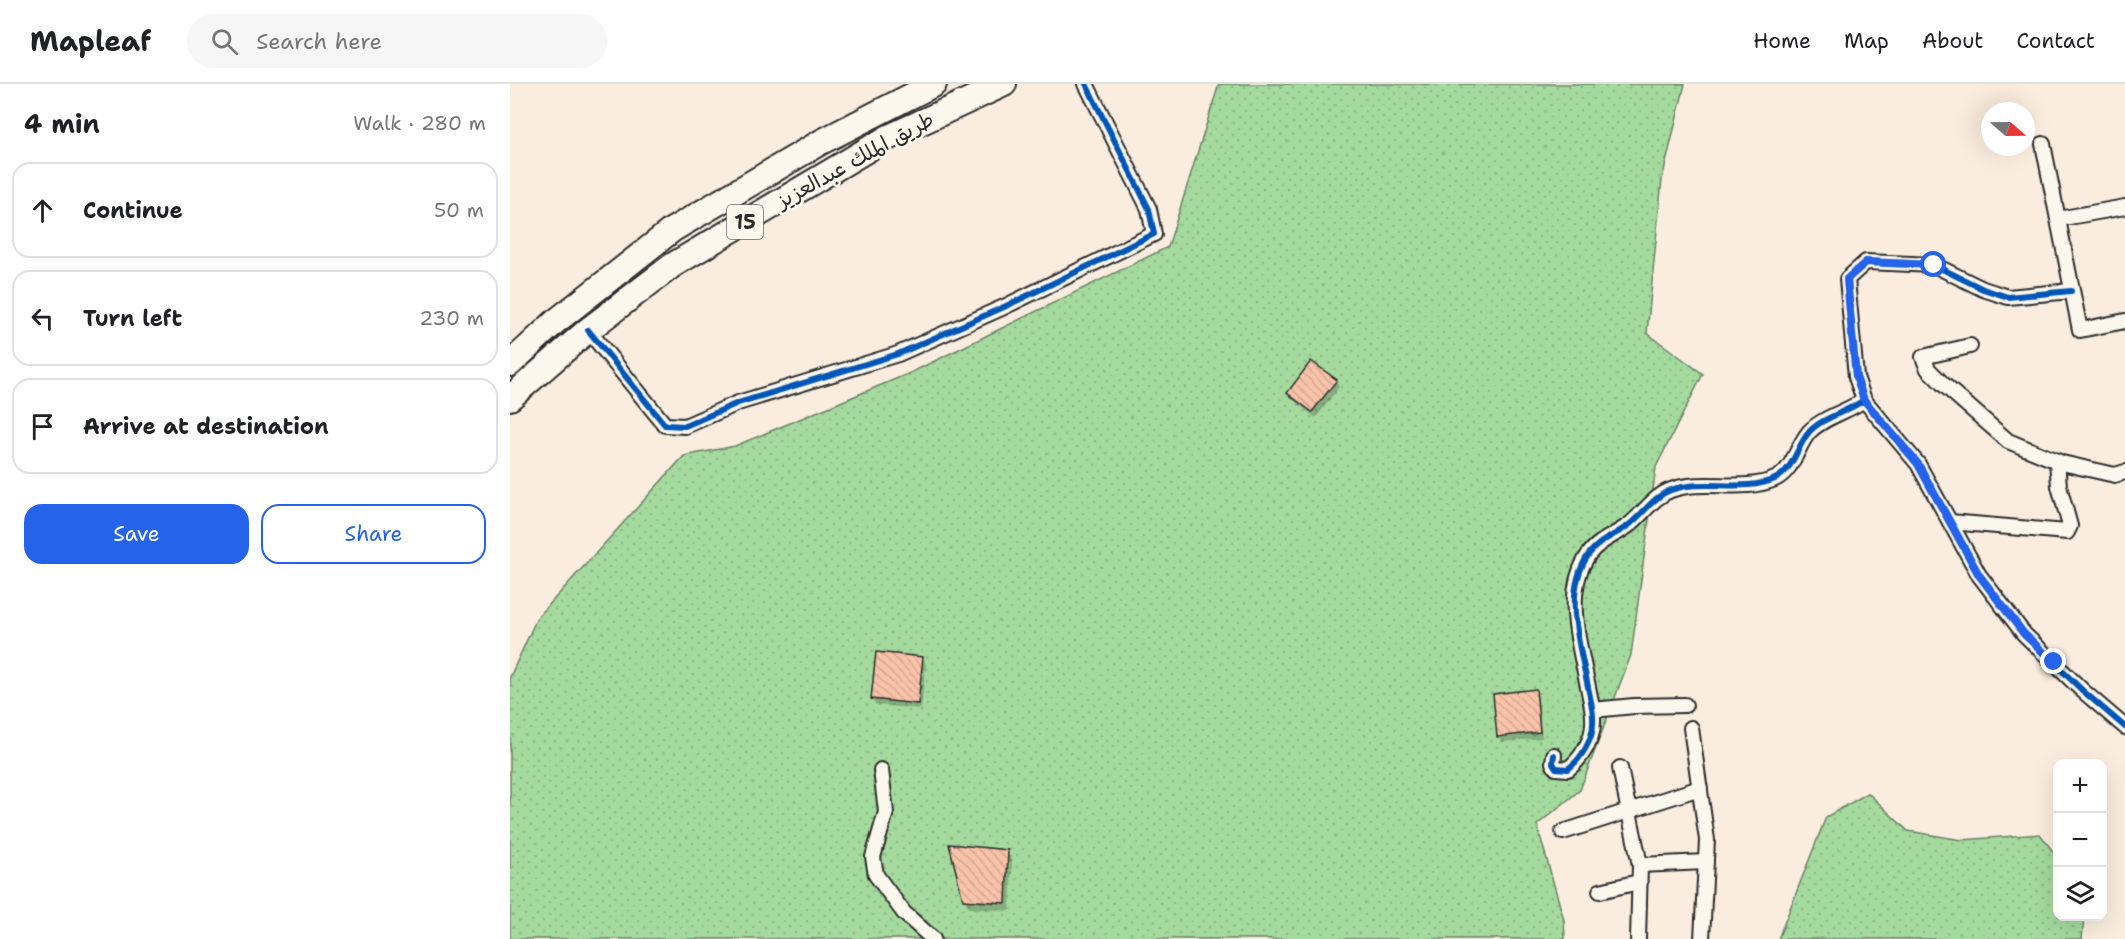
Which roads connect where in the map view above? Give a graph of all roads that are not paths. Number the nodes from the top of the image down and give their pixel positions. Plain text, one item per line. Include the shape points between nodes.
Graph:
1 (934, 84) edge
2 (1004, 84) edge
3 (1086, 84) edge
4 (2043, 144) dead end
5 (2125, 207) edge
6 (2058, 219) junction
7 (2071, 291) junction
8 (2125, 321) edge
9 (588, 330) junction
10 (1970, 346) dead end
11 (510, 364) edge
12 (510, 398) edge
13 (1864, 400) junction
14 (2057, 460) junction
15 (2125, 472) edge
16 (1950, 522) junction
17 (1684, 705) dead end
18 (1593, 710) junction
19 (2125, 727) edge
20 (1691, 728) dead end
21 (1554, 755) dead end
22 (1620, 768) dead end
23 (880, 770) dead end
24 (1700, 788) junction
25 (1630, 810) junction
26 (1563, 832) dead end
27 (1706, 862) junction
28 (1640, 865) junction
29 (1639, 882) junction
30 (1600, 891) dead end
31 (933, 939) edge
32 (1638, 939) edge
33 (1702, 939) edge

1 - 11 highway, طريق الملك عبدالعزيز / 15 via 821,141 672,230 555,322
2 - 9 highway, طريق الملك عبدالعزيز / 15 via 887,138 673,265
3 - 9 street via 1149,209 1154,234 898,354 738,403 685,426 665,425
4 - 6 street
5 - 6 street
6 - 7 street
7 - 8 street via 2080,330
7 - 13 street via 2008,297 1934,265 1866,262 1847,279 1856,377
9 - 12 highway, طريق الملك عبدالعزيز / 15
10 - 14 street via 1923,357 1928,369 1943,384 2008,441
13 - 16 street via 1918,464
13 - 18 street via 1810,431 1787,468 1774,479 1697,484 1671,490 1596,546 1583,565 1575,593 1576,626
14 - 15 street via 2115,475
14 - 16 street via 2059,486 2070,526 2067,532
16 - 19 street via 1979,575 2024,634
17 - 18 street
18 - 21 street via 1590,737 1574,764 1568,769 1556,768
20 - 24 street
22 - 25 street
23 - 31 street via 886,812 873,857 876,875 904,913
24 - 25 street
24 - 27 street
25 - 26 street
25 - 28 street
27 - 28 street
27 - 33 street
28 - 29 street
29 - 30 street
29 - 32 street

